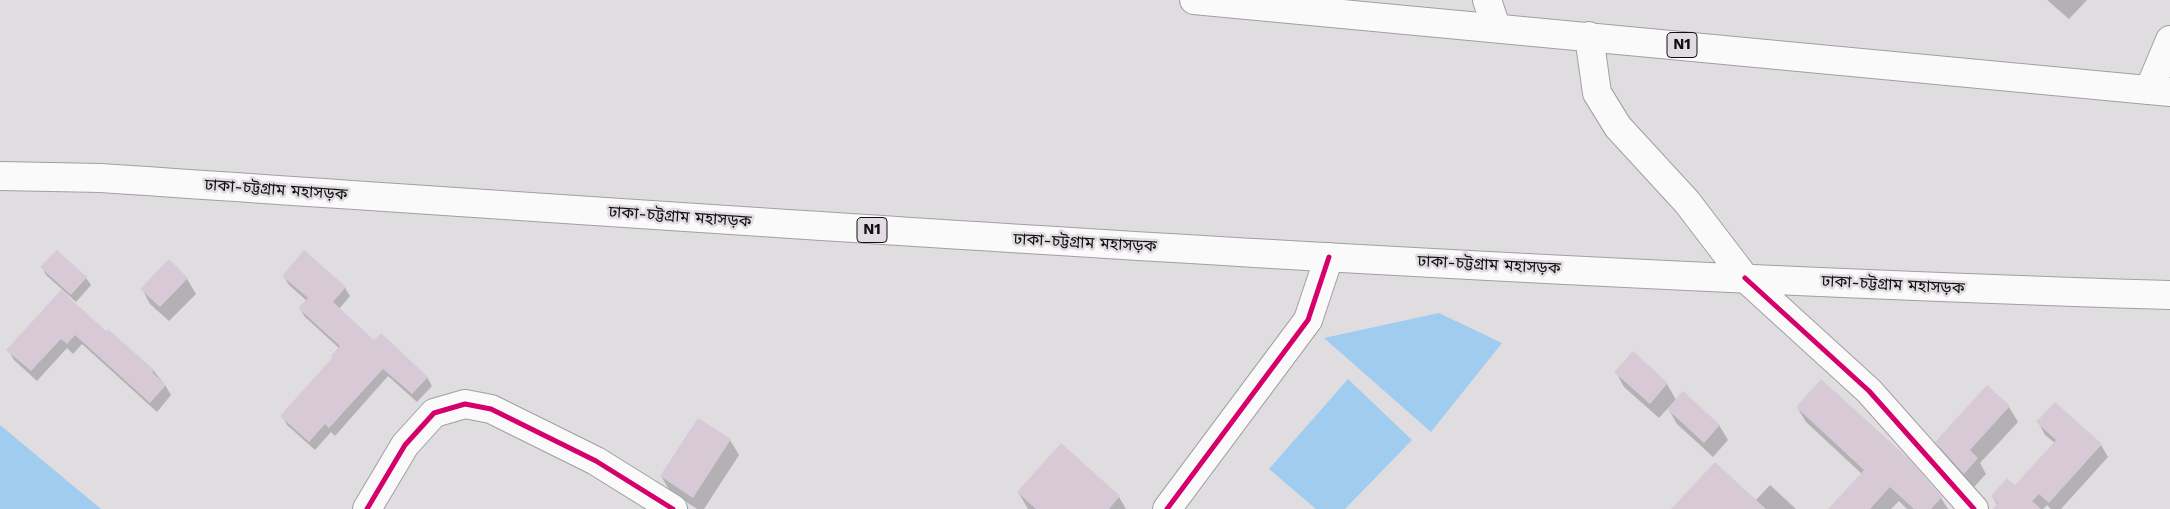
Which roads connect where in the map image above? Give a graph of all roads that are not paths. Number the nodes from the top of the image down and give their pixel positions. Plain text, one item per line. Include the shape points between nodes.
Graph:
1 (1194, 0) edge
2 (1487, 0) edge
3 (1496, 27) junction
4 (1590, 36) junction
5 (2170, 40) edge
6 (2159, 91) edge
7 (0, 177) edge
8 (1329, 257) junction
9 (1745, 278) junction
10 (2170, 295) edge
11 (367, 509) edge
12 (673, 509) edge
13 (1167, 509) edge
14 (1974, 509) edge

1 - 3 main road, N1
2 - 3 main road
3 - 4 main road, N1
4 - 6 main road, N1
4 - 9 main road via 1596,93 1618,127 1687,202
5 - 6 main road
7 - 8 main road, ঢাকা-চট্টগ্রাম মহাসড়ক / N1 via 101,178 1097,245
8 - 9 main road, ঢাকা-চট্টগ্রাম মহাসড়ক / N1
8 - 13 main road via 1308,320
9 - 10 main road, ঢাকা-চট্টগ্রাম মহাসড়ক / N1 via 1952,289
9 - 14 main road via 1869,391
11 - 12 main road via 405,444 434,413 466,404 491,408 596,461

